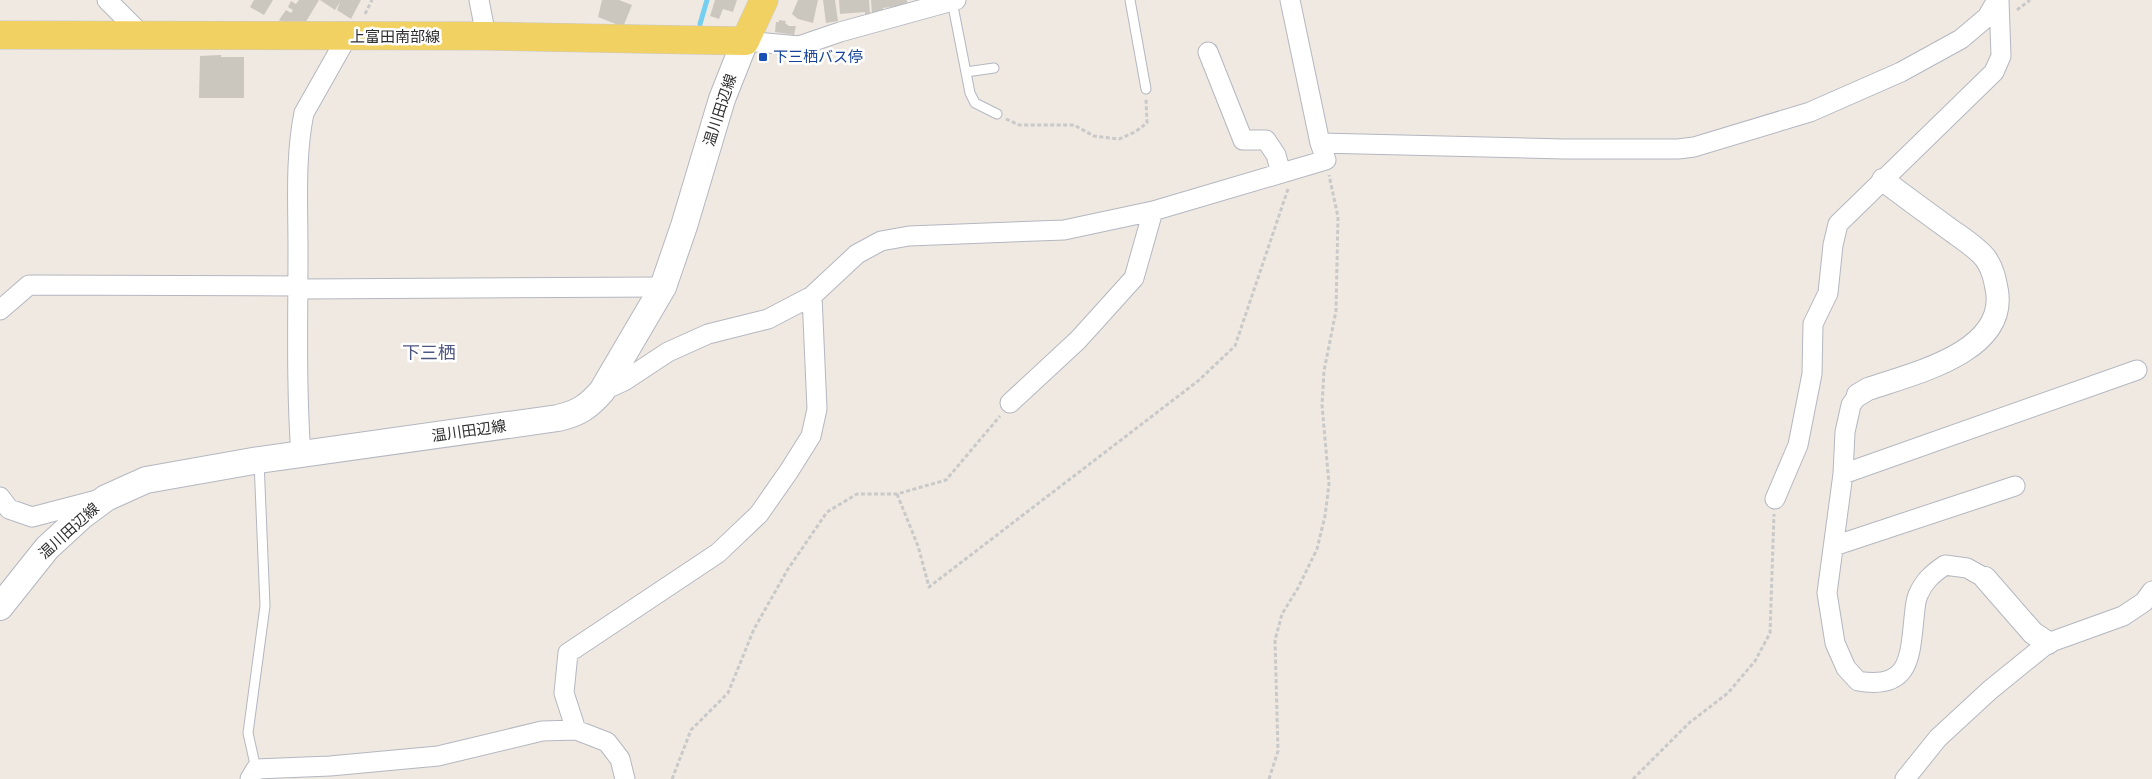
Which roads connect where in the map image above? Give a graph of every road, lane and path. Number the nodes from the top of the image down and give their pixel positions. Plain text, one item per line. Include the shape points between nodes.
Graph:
1 (107, 0) edge
2 (479, 0) edge
3 (764, 0) edge
4 (954, 0) edge
5 (1130, 0) edge
6 (1290, 0) edge
7 (1998, 0) edge
8 (0, 35) edge
9 (143, 36) junction
10 (486, 36) junction
11 (347, 37) junction
12 (745, 41) junction
13 (1208, 52) dead end
14 (994, 68) dead end
15 (966, 72) junction
16 (1146, 89) joint
17 (997, 114) joint
18 (1323, 151) junction
19 (1288, 171) junction
20 (1883, 180) junction
21 (1153, 211) junction
22 (298, 286) junction
23 (663, 287) junction
24 (812, 296) junction
25 (0, 310) edge
26 (2137, 370) dead end
27 (602, 391) junction
28 (1858, 395) joint
29 (1010, 403) joint
30 (300, 455) junction
31 (258, 460) junction
32 (1843, 474) junction
33 (2016, 486) dead end
34 (897, 494) junction
35 (0, 496) edge
36 (106, 498) junction
37 (1775, 499) joint
38 (1834, 546) junction
39 (1985, 578) joint
40 (2152, 591) edge
41 (0, 607) edge
42 (2048, 643) junction
43 (576, 730) junction
44 (253, 774) edge
45 (625, 779) edge
46 (672, 779) edge
47 (1269, 779) edge
48 (1633, 779) edge
49 (1905, 779) edge

1 - 9 street
2 - 10 street
3 - 12 main road
4 - 12 street via 799,46
4 - 15 lane
5 - 16 lane
6 - 18 street
7 - 18 street via 1987,17 1961,39 1901,72 1810,112 1694,147
7 - 20 street via 2001,56 1994,72
8 - 9 main road, 上富田南部線
9 - 11 main road, 上富田南部線
10 - 11 main road, 上富田南部線
10 - 12 main road, 上富田南部線
11 - 22 street via 304,112 301,126
12 - 23 main road, 温川田辺線 via 722,99
13 - 19 street via 1243,140 1266,140
14 - 15 lane
15 - 17 lane via 975,103
16 - 17 path via 1147,123 1118,139 1094,136 1074,125 1018,125
18 - 19 street
18 - 47 path via 1338,217 1336,311 1324,371 1322,405 1329,484 1317,549 1282,614 1275,640 1278,751
19 - 21 street
19 - 34 path via 1235,346 1198,382 929,587 918,546
20 - 28 street via 1986,258 1995,275 1998,308 1992,324 1960,355
20 - 37 street via 1838,224 1828,293 1813,324 1812,374 1798,445
21 - 24 street via 1064,230 909,236 881,241 857,254
21 - 29 street via 1134,278 1078,340
22 - 23 street via 304,289
22 - 25 street via 29,286
22 - 30 street
23 - 27 main road, 温川田辺線
24 - 27 street via 768,319 708,334 668,352
24 - 43 street via 817,409 811,436 759,514 718,553 568,653 564,693
26 - 32 street
27 - 30 main road, 温川田辺線 via 577,413 558,418
28 - 32 street via 1851,405 1845,432
29 - 34 path via 946,480
30 - 31 main road, 温川田辺線
31 - 36 main road, 温川田辺線 via 146,480
31 - 44 lane via 265,606 248,733
32 - 38 street
33 - 38 street
34 - 46 path via 857,494 827,512 788,569 754,629 728,693 692,730
35 - 36 street via 9,509 32,517
36 - 41 main road, 温川田辺線 via 47,548
37 - 48 path via 1770,632 1756,661 1728,694 1689,723
38 - 39 street via 1828,593 1835,643 1846,668 1858,681 1876,684 1891,680 1904,669 1911,649 1917,597 1927,577 1945,565 1967,568
39 - 42 street via 2033,633
40 - 42 street via 2144,602 2123,616
42 - 49 street via 1938,738
43 - 44 street via 542,731 438,756
43 - 45 street via 607,742 620,759

